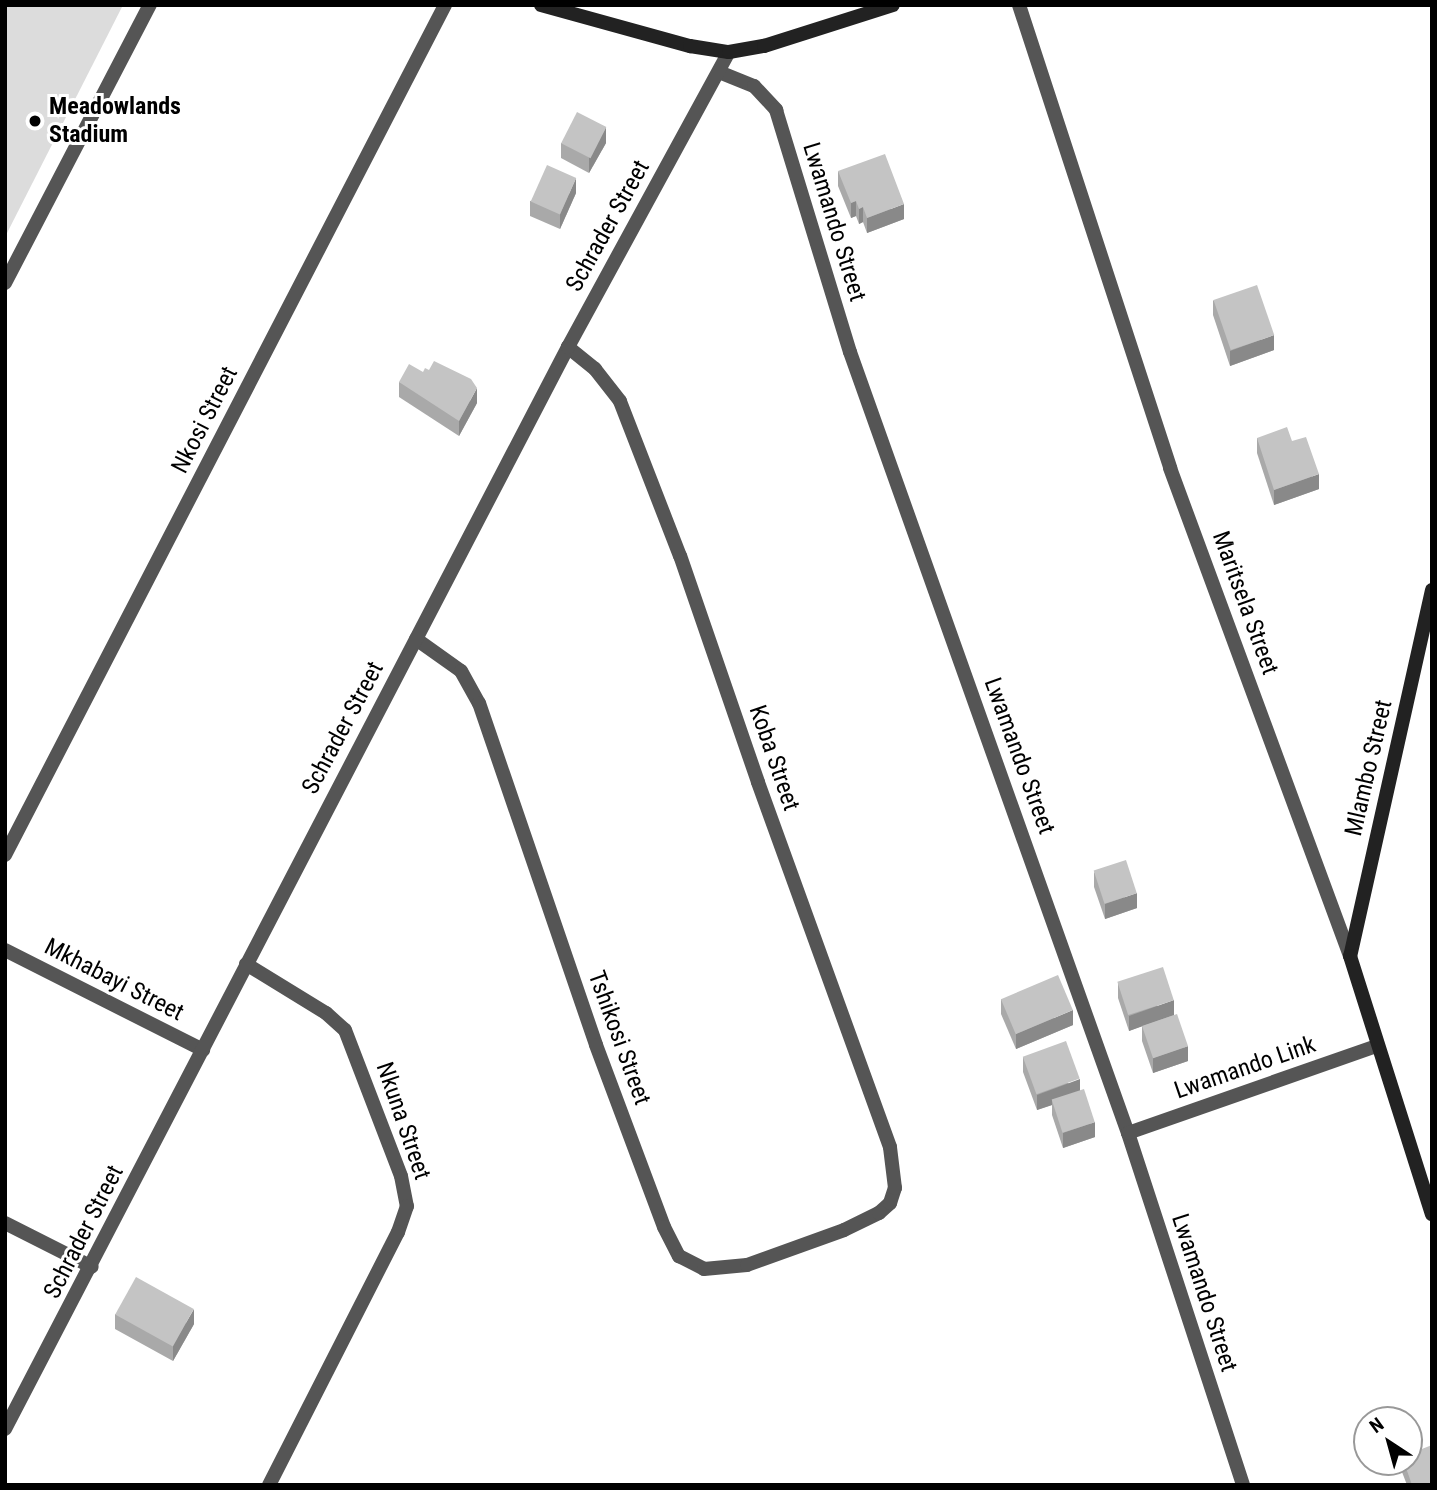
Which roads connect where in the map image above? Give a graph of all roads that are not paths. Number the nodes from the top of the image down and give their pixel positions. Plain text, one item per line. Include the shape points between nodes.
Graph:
1 (150, 5) edge
2 (445, 5) edge
3 (541, 5) edge
4 (893, 5) edge
5 (1019, 5) edge
6 (729, 52) junction
7 (719, 72) junction
8 (5, 283) edge
9 (568, 347) junction
10 (1432, 590) edge
11 (416, 639) junction
12 (5, 855) edge
13 (5, 950) edge
14 (1350, 956) junction
15 (246, 964) junction
16 (1377, 1046) junction
17 (203, 1050) junction
18 (1128, 1133) junction
19 (890, 1203) joint
20 (1432, 1214) edge
21 (5, 1223) edge
22 (92, 1267) junction
23 (5, 1429) edge
24 (269, 1485) edge
25 (1243, 1485) edge

1 - 8 street
2 - 12 street, Nkosi Street
3 - 6 street via 690,46
4 - 6 street via 764,46
5 - 14 street, Maritsela Street via 1170,468
6 - 7 street, Schrader Street
7 - 9 street, Schrader Street
7 - 18 street, Lwamando Street via 754,86 776,110 850,352
9 - 11 street, Schrader Street
9 - 19 street, Koba Street via 595,369 620,401 680,556 890,1147 895,1188
10 - 14 street, Mlambo Street
11 - 15 street, Schrader Street
11 - 19 street, Tshikosi Street via 461,671 479,703 596,1045 679,1256 704,1269 747,1265 865,1221
13 - 17 street, Mkhabayi Street
14 - 16 street, Maritsela Street
15 - 17 street, Schrader Street
15 - 24 street, Nkuna Street via 326,1013 345,1030 401,1176 407,1206 392,1245
16 - 18 street, Lwamando Link
16 - 20 street, Maritsela Street
17 - 22 street, Schrader Street
18 - 25 street, Lwamando Street
21 - 22 street
22 - 23 street, Schrader Street

